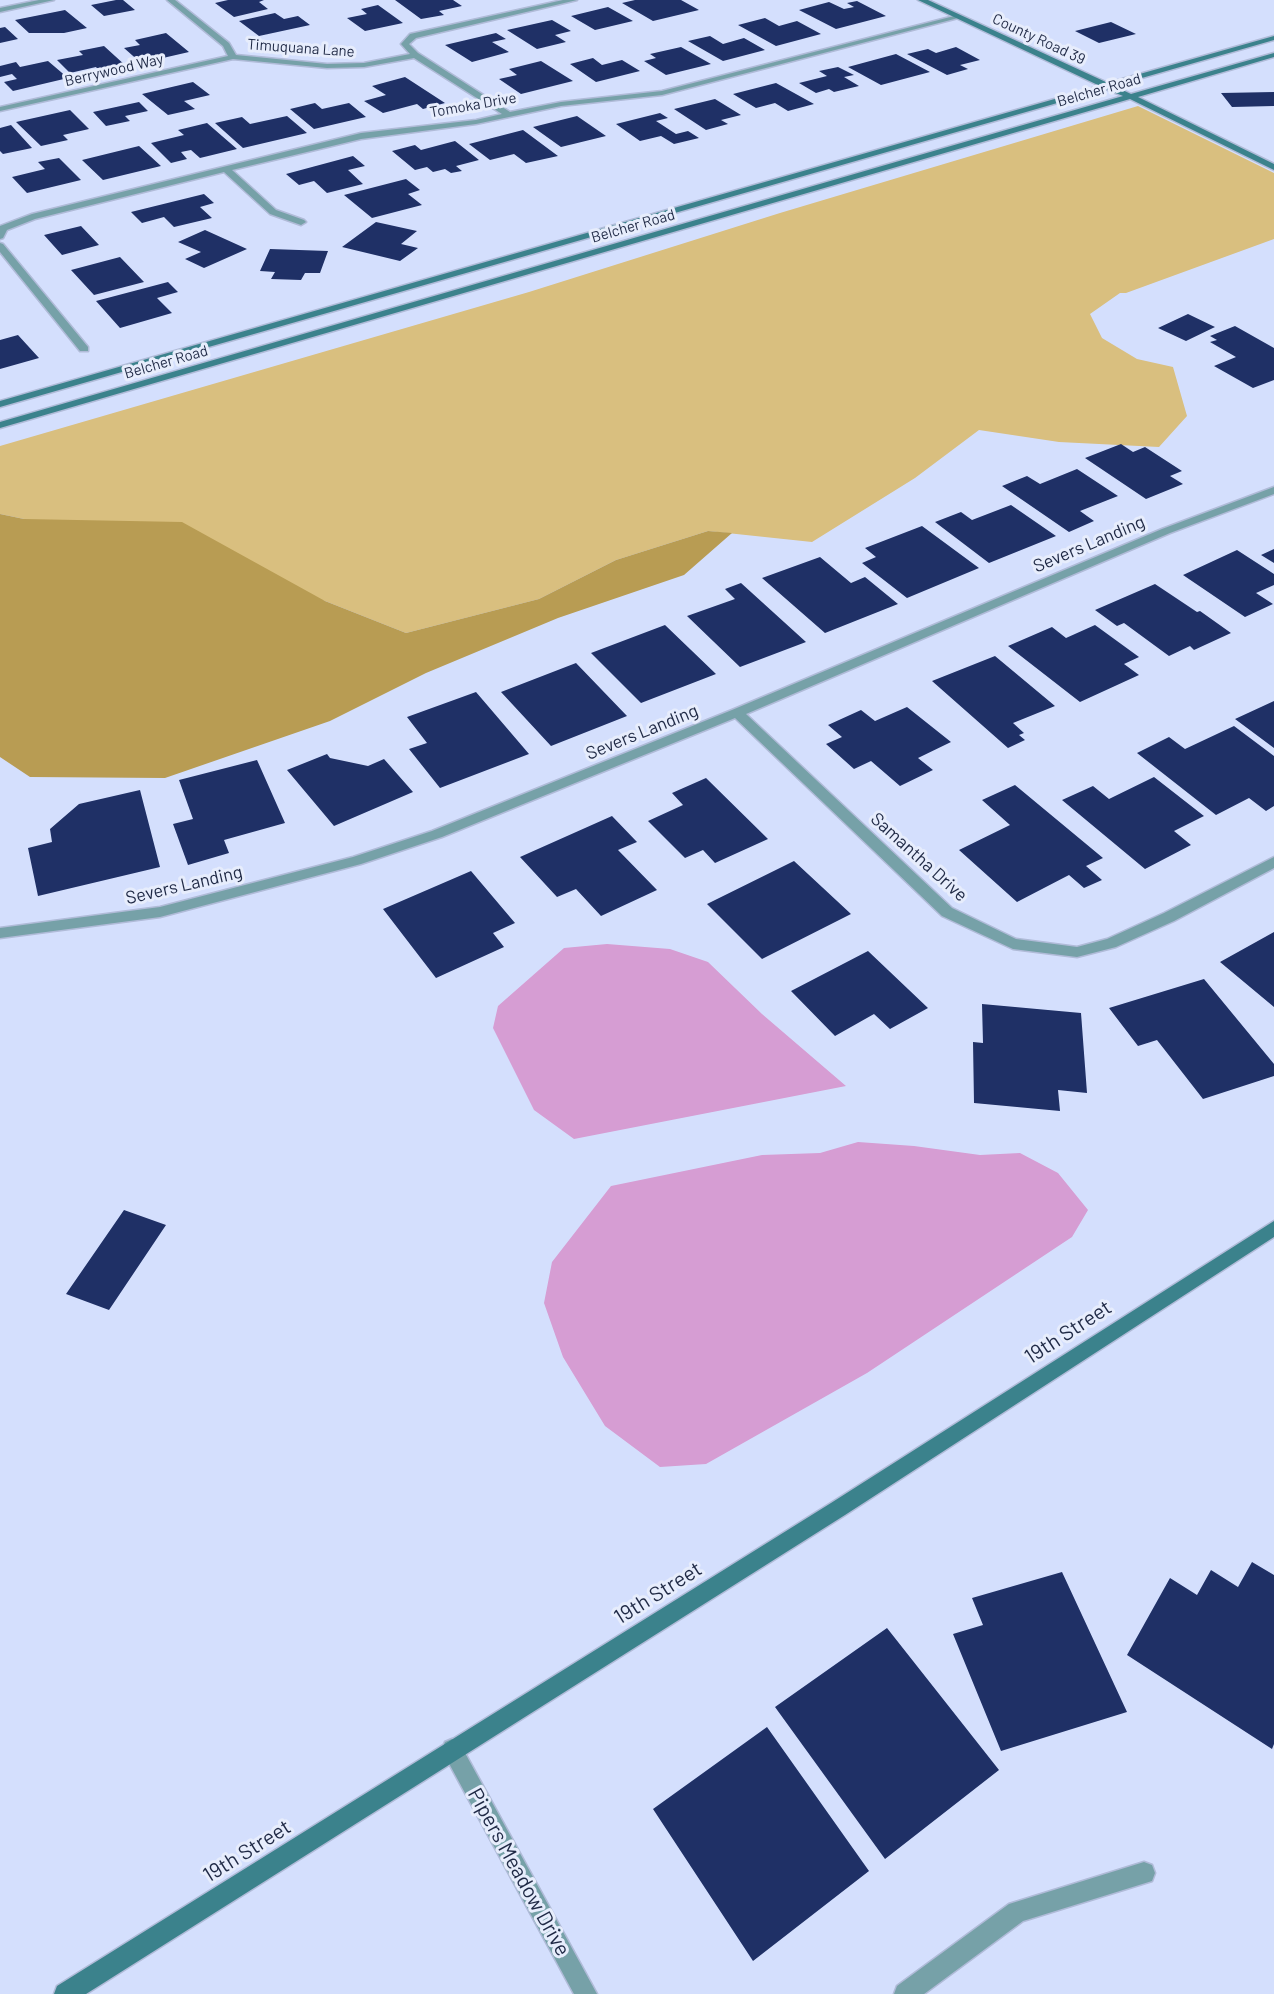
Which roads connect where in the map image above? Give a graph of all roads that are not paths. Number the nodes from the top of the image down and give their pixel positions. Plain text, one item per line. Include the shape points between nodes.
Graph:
1 (50, 0) edge
2 (171, 0) edge
3 (573, 0) edge
4 (922, 0) edge
5 (0, 10) edge
6 (958, 17) junction
7 (1274, 38) edge
8 (415, 55) junction
9 (1274, 55) edge
10 (233, 57) junction
11 (1108, 86) junction
12 (1131, 97) junction
13 (0, 109) edge
14 (507, 114) junction
15 (1274, 167) edge
16 (225, 169) junction
17 (301, 222) dead end
18 (0, 236) edge
19 (0, 246) edge
20 (84, 349) dead end
21 (0, 404) edge
22 (0, 426) edge
23 (1274, 490) edge
24 (737, 713) junction
25 (1274, 862) edge
26 (0, 933) edge
27 (1274, 1228) edge
28 (452, 1749) junction
29 (1144, 1873) dead end
30 (65, 1994) edge
31 (586, 1994) edge
32 (905, 1994) edge

1 - 5 street
2 - 10 street, Timuquana Lane via 226,45
3 - 8 street via 413,36 405,44
4 - 6 main road, County Road 39
6 - 11 main road, County Road 39
6 - 14 street, Tomoka Drive via 662,93
7 - 11 main road, Belcher Road
8 - 10 street, Timuquana Lane via 364,65 327,66
8 - 14 street
9 - 12 main road, Belcher Road
10 - 13 street, Berrywood Way
11 - 12 main road, County Road 39
11 - 21 main road, Belcher Road
12 - 15 main road, County Road 39
12 - 22 main road, Belcher Road
14 - 16 street, Tomoka Drive via 476,122 361,136
16 - 17 street via 273,212
16 - 18 street, Tomoka Drive via 32,217 3,228
19 - 20 street
23 - 24 street, Severs Landing via 1166,531
24 - 25 street, Samantha Drive via 947,912 1013,944 1077,952 1112,943
24 - 26 street, Severs Landing via 437,834 356,861 160,912
27 - 28 main road, 19th Street via 838,1509
28 - 30 main road, 19th Street
28 - 31 street, Pipers Meadow Drive
29 - 32 street via 1017,1912

